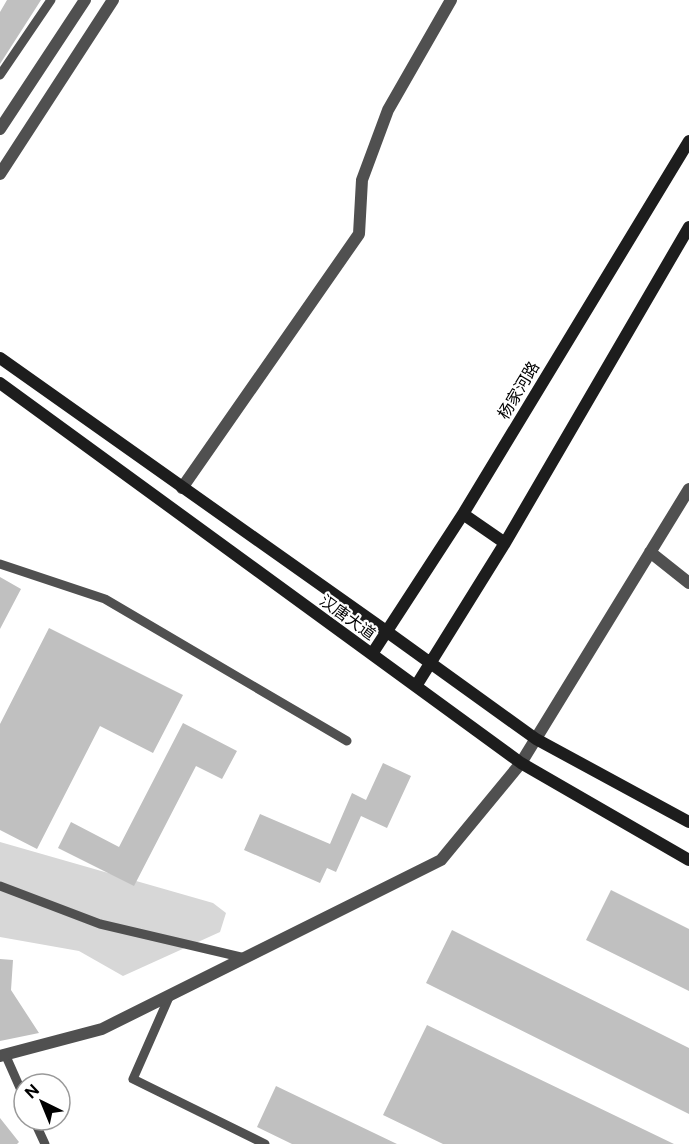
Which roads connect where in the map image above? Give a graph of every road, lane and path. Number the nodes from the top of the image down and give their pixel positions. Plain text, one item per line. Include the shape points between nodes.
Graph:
1 (51, 0) edge
2 (85, 0) edge
3 (113, 0) edge
4 (451, 0) edge
5 (0, 75) edge
6 (0, 129) edge
7 (689, 141) edge
8 (0, 174) edge
9 (689, 226) edge
10 (0, 358) edge
11 (0, 383) edge
12 (182, 488) junction
13 (689, 489) edge
14 (463, 514) junction
15 (505, 543) junction
16 (650, 552) junction
17 (0, 564) edge
18 (689, 583) edge
19 (386, 631) junction
20 (372, 654) junction
21 (430, 662) junction
22 (417, 686) junction
23 (536, 739) junction
24 (347, 741) dead end
25 (521, 763) junction
26 (689, 822) edge
27 (689, 860) edge
28 (0, 886) edge
29 (245, 958) junction
30 (170, 995) junction
31 (3, 1055) edge
32 (12, 1073) edge
33 (265, 1144) edge

1 - 5 lane
2 - 6 street
3 - 8 street
4 - 12 street via 388,111 362,180 359,234
7 - 14 main road, 杨家河路
9 - 15 main road
10 - 12 main road, 汉唐大道
11 - 20 main road, 汉唐大道
12 - 19 main road, 汉唐大道
13 - 16 street
14 - 15 main road
14 - 19 main road, 杨家河路
15 - 21 main road
16 - 18 street
16 - 23 street
17 - 24 lane via 105,599
19 - 20 main road, 杨家河路
19 - 21 main road, 汉唐大道
20 - 22 main road, 汉唐大道
21 - 22 main road
21 - 23 main road, 汉唐大道
22 - 25 main road, 汉唐大道
23 - 25 street
23 - 26 main road, 汉唐大道
25 - 27 main road, 汉唐大道
25 - 29 street via 441,860
28 - 29 lane via 100,924
29 - 30 street
30 - 31 street via 102,1029
30 - 33 lane via 132,1079
31 - 32 lane

